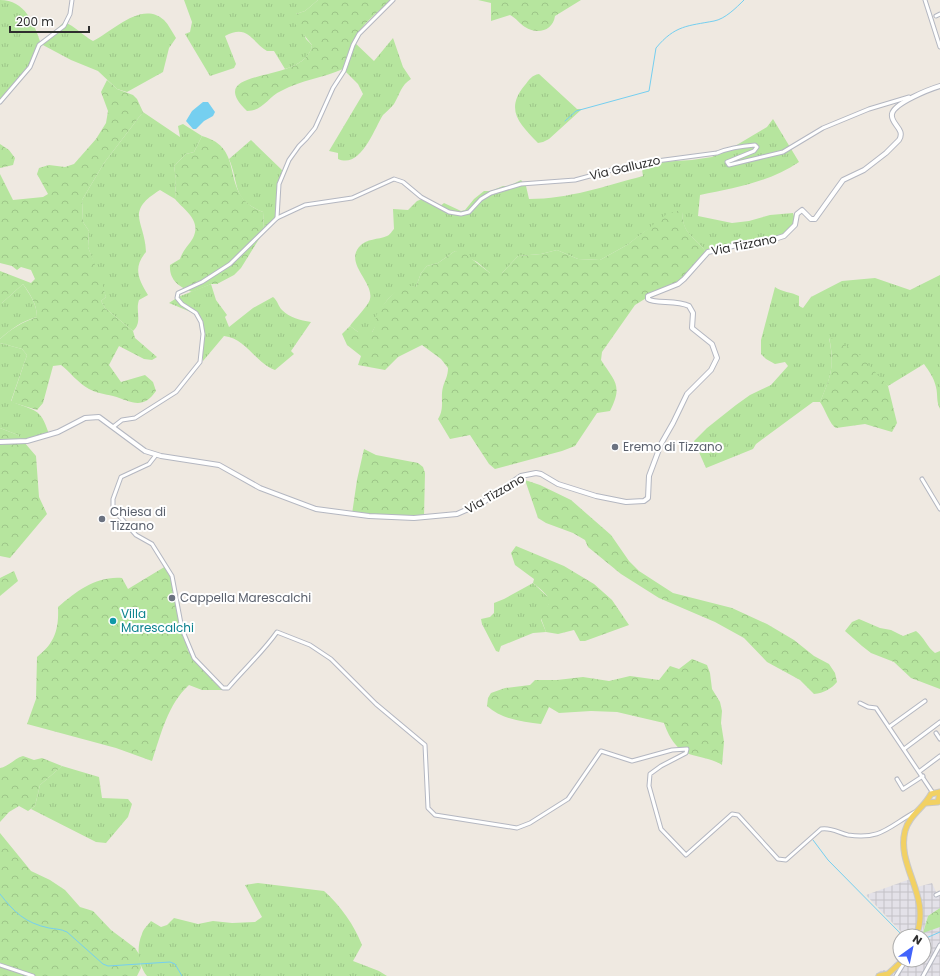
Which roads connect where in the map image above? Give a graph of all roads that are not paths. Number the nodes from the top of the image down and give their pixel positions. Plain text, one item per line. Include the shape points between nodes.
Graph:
1 (72, 0) edge
2 (393, 0) edge
3 (925, 0) edge
4 (940, 14) edge
5 (936, 16) dead end
6 (940, 47) edge
7 (940, 86) edge
8 (919, 94) junction
9 (0, 102) edge
10 (277, 218) junction
11 (113, 427) junction
12 (0, 441) edge
13 (156, 455) junction
14 (922, 478) dead end
15 (940, 509) edge
16 (925, 701) dead end
17 (860, 704) dead end
18 (940, 722) edge
19 (889, 727) junction
20 (936, 733) dead end
21 (940, 739) edge
22 (904, 748) junction
23 (940, 756) edge
24 (920, 771) junction
25 (923, 776) junction
26 (897, 779) dead end
27 (938, 795) edge
28 (928, 801) junction
29 (916, 812) junction
30 (940, 893) edge
31 (936, 894) dead end
32 (918, 928) edge
33 (940, 945) edge
34 (0, 965) edge
35 (894, 968) edge
36 (886, 975) edge
37 (33, 976) edge
38 (879, 976) edge
39 (923, 976) edge

1 - 9 street via 70,14 64,26 39,46 30,67
2 - 10 street via 359,34 344,71 333,88 315,128 289,160 279,184
3 - 6 street
4 - 5 street
7 - 8 street, Via Tizzano
8 - 10 street, Via Galluzzo via 869,109 823,128 783,152 733,164 727,162 754,151 757,147 746,146 717,153 634,164 574,180 521,184 491,193 469,212 461,214 450,212 420,198 402,182 394,179 352,198 305,205
8 - 13 street, Via Tizzano via 899,105 892,114 892,119 900,130 899,140 886,154 864,170 843,180 815,219 802,210 797,214 795,225 781,238 708,252 678,284 648,296 651,301 675,302 689,306 693,313 692,328 713,346 717,358 711,370 684,399 654,460 648,483 648,498 644,501 626,502 596,496 558,484 536,473 521,476 482,503 457,514 414,518 363,515 316,509 260,488 219,465
10 - 11 street via 230,264 202,282 178,293 177,298 196,313 201,322 203,334 200,362 176,392 135,418 122,420
11 - 12 street, Via Tizzano via 98,417 85,418 58,432 19,442
11 - 13 street, Via Tizzano via 135,444
13 - 29 street via 149,464 121,478 113,509 136,535 152,544 172,576 182,629 194,658 223,688 228,688 277,632 310,645 331,659 376,704 425,745 428,808 435,815 517,828 542,817 568,799 601,751 632,762 672,750 687,749 686,753 650,774 649,786 661,829 686,855 732,814 738,815 778,859 786,860 821,829 828,828 862,837 874,835 883,833
14 - 15 street
16 - 19 street
17 - 19 street via 876,708
18 - 22 street
19 - 22 street
20 - 21 street
22 - 24 street
23 - 24 street
24 - 25 street
25 - 26 street via 903,789
25 - 27 street
27 - 28 main road
27 - 28 main road via 936,803
28 - 29 main road
29 - 32 main road via 907,825 904,843 920,906
30 - 31 street
33 - 39 street
34 - 37 street
35 - 36 main road
36 - 38 main road

